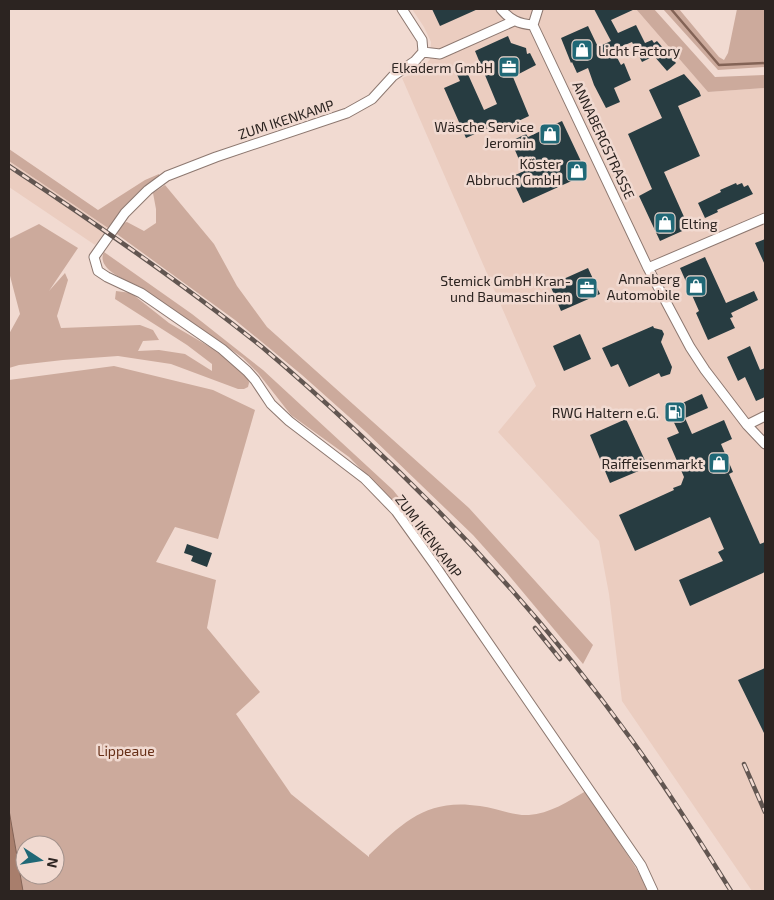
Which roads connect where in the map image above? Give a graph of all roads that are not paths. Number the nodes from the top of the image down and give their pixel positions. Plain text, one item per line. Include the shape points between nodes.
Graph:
1 (402, 9) edge
2 (501, 9) edge
3 (538, 9) edge
4 (514, 21) junction
5 (533, 25) junction
6 (423, 52) junction
7 (765, 218) edge
8 (648, 268) junction
9 (765, 416) edge
10 (747, 425) junction
11 (765, 444) edge
12 (653, 891) edge

1 - 6 street via 422,40
2 - 4 street
3 - 5 street
4 - 5 street
4 - 6 street via 440,54
5 - 8 street, ANNABERGSTRASSE
6 - 12 street, ZUM IKENKAMP via 392,76 372,99 347,113 167,176 125,213 99,249 94,256 98,272 141,293 222,349 247,371 271,404 365,480 396,511 641,866
7 - 8 street
8 - 10 street, ANNABERGSTRASSE via 690,347
9 - 10 street
10 - 11 street, ANNABERGSTRASSE

